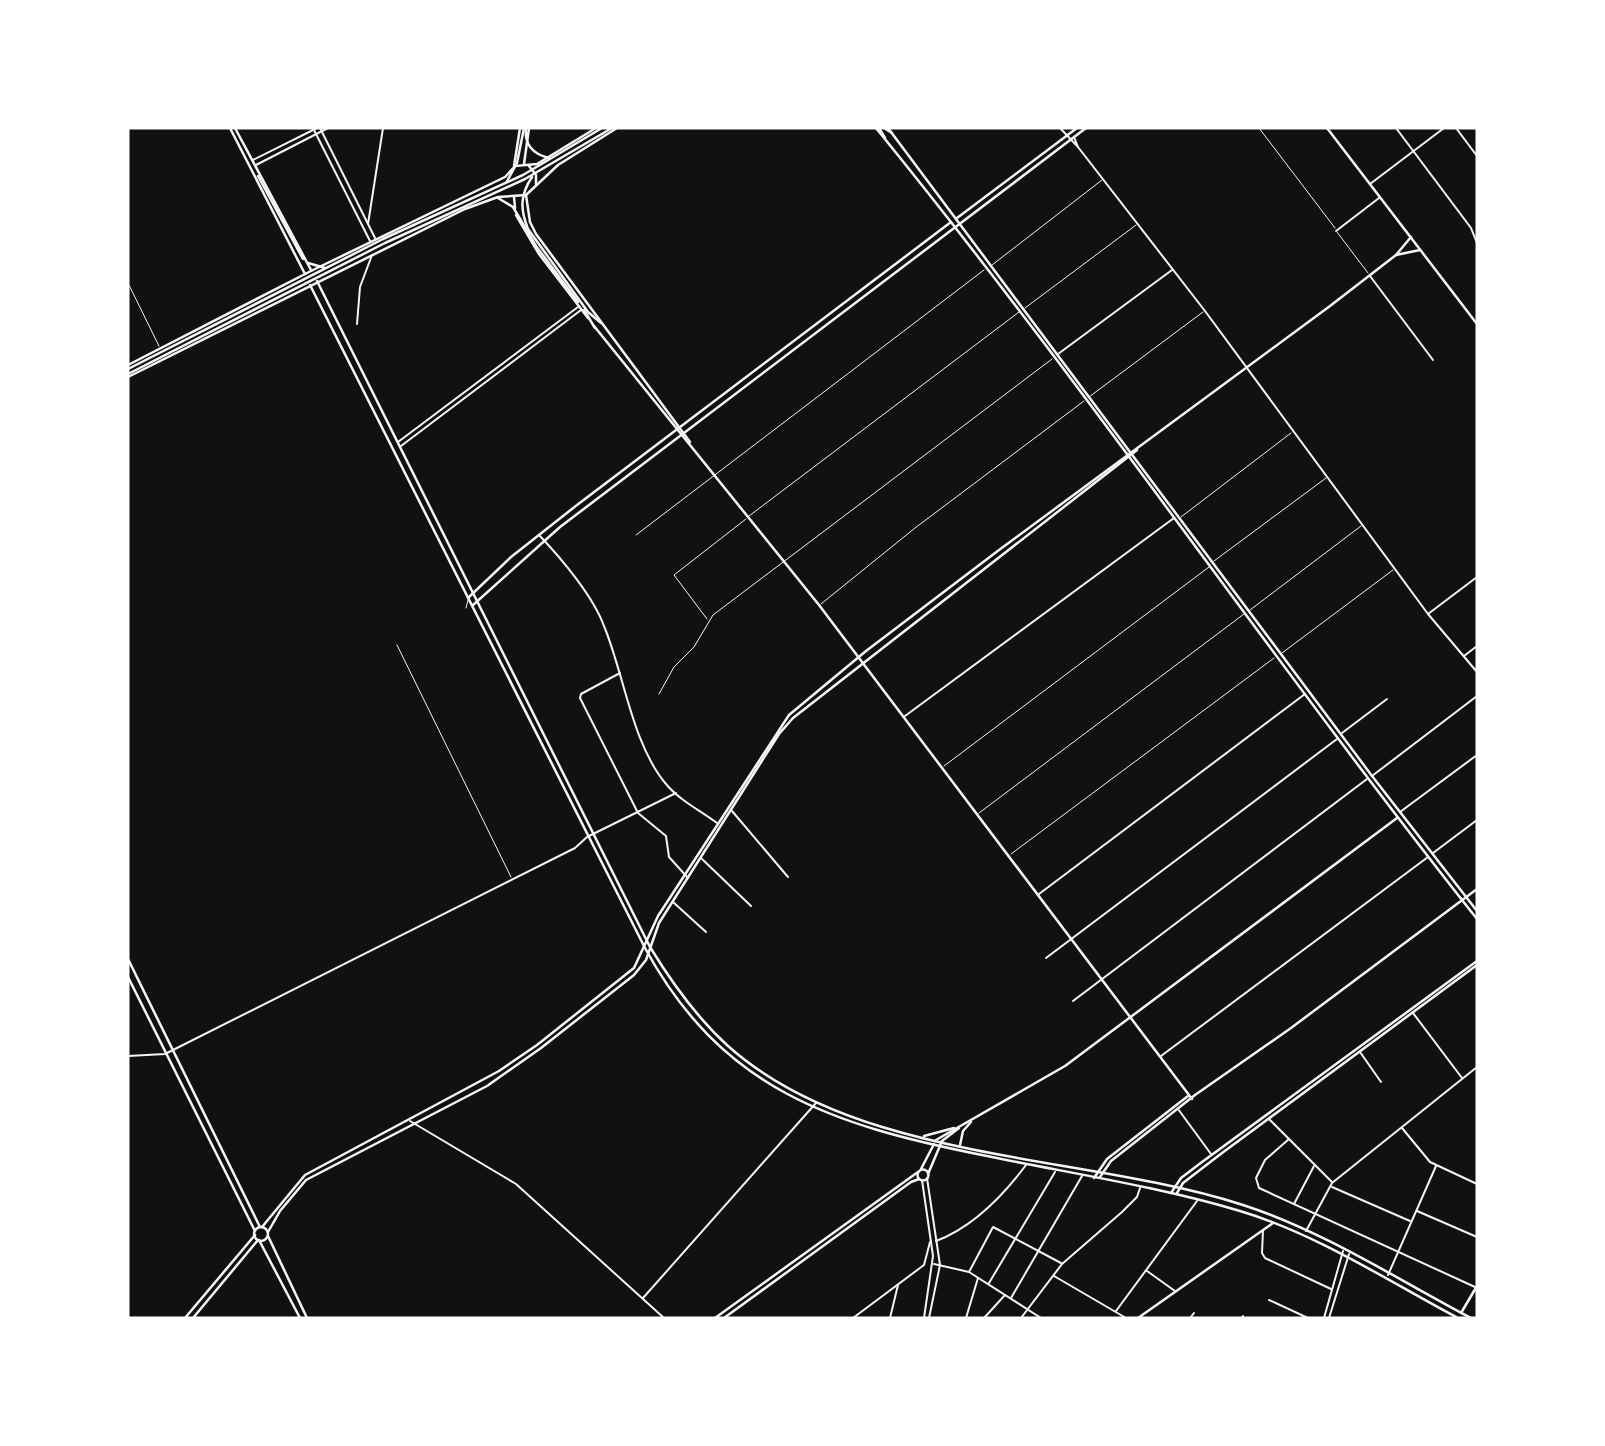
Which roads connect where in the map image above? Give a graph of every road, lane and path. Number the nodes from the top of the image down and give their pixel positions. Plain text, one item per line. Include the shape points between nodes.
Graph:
1 (230, 128) edge
2 (235, 128) edge
3 (328, 128) edge
4 (383, 128) edge
5 (525, 128) edge
6 (596, 128) edge
7 (603, 128) edge
8 (611, 128) edge
9 (617, 128) edge
10 (882, 128) edge
11 (1060, 128) edge
12 (1067, 128) edge
13 (1077, 128) edge
14 (1086, 128) edge
15 (1259, 128) edge
16 (1327, 128) edge
17 (1396, 128) edge
18 (1444, 128) edge
19 (1456, 128) edge
20 (318, 129) edge
21 (1071, 132) junction
22 (316, 134) junction
23 (1066, 135) junction
24 (1074, 137) junction
25 (1070, 140) junction
26 (1078, 147) junction
27 (1413, 151) junction
28 (1477, 156) edge
29 (552, 159) junction
30 (253, 160) junction
31 (524, 164) junction
32 (255, 166) junction
33 (529, 166) junction
34 (513, 167) junction
35 (258, 173) junction
36 (533, 175) junction
37 (505, 177) junction
38 (1104, 179) junction
39 (506, 183) junction
40 (536, 184) junction
41 (1370, 184) junction
42 (489, 195) junction
43 (526, 195) junction
44 (512, 197) junction
45 (1380, 197) junction
46 (363, 215) junction
47 (358, 218) junction
48 (955, 219) junction
49 (951, 223) junction
50 (959, 224) junction
51 (1138, 224) junction
52 (368, 225) junction
53 (954, 228) junction
54 (1336, 231) junction
55 (1411, 237) junction
56 (375, 239) junction
57 (370, 242) junction
58 (1477, 243) edge
59 (1420, 249) junction
60 (372, 254) junction
61 (1396, 255) junction
62 (990, 266) junction
63 (328, 267) junction
64 (986, 268) junction
65 (1173, 270) junction
66 (311, 271) junction
67 (304, 274) junction
68 (1370, 275) junction
69 (317, 281) junction
70 (128, 284) edge
71 (310, 285) junction
72 (580, 308) junction
73 (1021, 311) junction
74 (1205, 311) junction
75 (587, 313) junction
76 (601, 323) junction
77 (357, 324) dead end
78 (1477, 324) edge
79 (595, 328) junction
80 (160, 348) junction
81 (780, 353) junction
82 (1056, 356) junction
83 (785, 358) junction
84 (1433, 360) dead end
85 (1247, 369) junction
86 (128, 371) edge
87 (1087, 398) junction
88 (680, 426) junction
89 (675, 430) junction
90 (685, 432) junction
91 (1293, 432) junction
92 (680, 436) junction
93 (398, 442) junction
94 (691, 445) junction
95 (400, 447) junction
96 (1133, 453) junction
97 (1128, 457) junction
98 (715, 474) junction
99 (1327, 476) junction
100 (749, 516) junction
101 (1174, 517) junction
102 (1181, 517) junction
103 (1363, 524) junction
104 (539, 535) junction
105 (636, 535) dead end
106 (544, 540) junction
107 (1214, 561) junction
108 (784, 562) junction
109 (1211, 565) junction
110 (1395, 569) junction
111 (1477, 577) edge
112 (474, 591) junction
113 (469, 597) junction
114 (478, 600) junction
115 (472, 605) junction
116 (819, 605) junction
117 (1250, 610) junction
118 (1245, 612) junction
119 (1428, 614) junction
120 (708, 620) junction
121 (1263, 626) junction
122 (1258, 629) junction
123 (397, 645) dead end
124 (1477, 646) edge
125 (1280, 654) junction
126 (1463, 657) junction
127 (858, 658) junction
128 (861, 663) junction
129 (1477, 672) edge
130 (621, 673) junction
131 (1305, 693) junction
132 (659, 694) dead end
133 (1477, 696) edge
134 (1387, 699) dead end
135 (902, 717) junction
136 (784, 723) junction
137 (1341, 734) junction
138 (1338, 738) junction
139 (1477, 755) edge
140 (757, 764) junction
141 (941, 769) junction
142 (1372, 776) junction
143 (1368, 779) junction
144 (676, 793) junction
145 (732, 810) junction
146 (1400, 812) junction
147 (638, 813) junction
148 (977, 815) junction
149 (1397, 818) junction
150 (1477, 820) edge
151 (718, 824) junction
152 (713, 831) junction
153 (594, 834) junction
154 (718, 834) junction
155 (587, 837) junction
156 (1432, 853) junction
157 (1009, 856) junction
158 (1428, 857) junction
159 (702, 859) junction
160 (687, 877) junction
161 (788, 877) dead end
162 (512, 879) junction
163 (1477, 889) edge
164 (1039, 894) junction
165 (1466, 897) junction
166 (1462, 900) junction
167 (673, 902) junction
168 (751, 906) dead end
169 (1477, 911) edge
170 (1477, 919) edge
171 (706, 932) dead end
172 (1070, 940) junction
173 (647, 941) junction
174 (648, 947) junction
175 (648, 953) junction
176 (1046, 958) dead end
177 (128, 960) edge
178 (1477, 963) edge
179 (128, 977) edge
180 (1101, 979) junction
181 (1073, 1001) dead end
182 (1412, 1012) junction
183 (1131, 1018) junction
184 (173, 1050) junction
185 (1359, 1051) junction
186 (165, 1054) junction
187 (128, 1056) edge
188 (1160, 1057) junction
189 (748, 1062) junction
190 (1477, 1067) edge
191 (744, 1068) junction
192 (1462, 1079) junction
193 (1381, 1082) dead end
194 (1190, 1097) junction
195 (817, 1101) junction
196 (812, 1108) junction
197 (1178, 1109) junction
198 (1268, 1118) junction
199 (409, 1120) junction
200 (971, 1122) junction
201 (411, 1125) junction
202 (962, 1126) junction
203 (1401, 1127) junction
204 (954, 1128) junction
205 (921, 1137) junction
206 (1289, 1139) junction
207 (936, 1140) junction
208 (942, 1142) junction
209 (960, 1145) junction
210 (933, 1146) junction
211 (940, 1147) junction
212 (1212, 1155) junction
213 (1027, 1165) junction
214 (1314, 1166) junction
215 (1436, 1166) junction
216 (920, 1170) junction
217 (1055, 1171) junction
218 (1096, 1173) junction
219 (1102, 1174) junction
220 (928, 1176) junction
221 (1082, 1176) junction
222 (302, 1177) junction
223 (1094, 1178) junction
224 (1099, 1179) junction
225 (306, 1180) junction
226 (921, 1180) junction
227 (1477, 1184) edge
228 (1331, 1185) junction
229 (1140, 1188) junction
230 (1173, 1188) junction
231 (1179, 1189) junction
232 (1171, 1194) junction
233 (1176, 1195) junction
234 (1198, 1200) junction
235 (1294, 1205) junction
236 (1416, 1211) junction
237 (1315, 1214) junction
238 (1411, 1222) junction
239 (1273, 1223) junction
240 (261, 1227) junction
241 (1264, 1229) junction
242 (1306, 1231) junction
243 (255, 1233) junction
244 (268, 1234) junction
245 (1477, 1237) edge
246 (1016, 1239) junction
247 (258, 1240) junction
248 (931, 1241) junction
249 (936, 1241) junction
250 (1343, 1251) junction
251 (1040, 1252) junction
252 (1397, 1253) junction
253 (1342, 1256) junction
254 (1348, 1256) junction
255 (933, 1264) junction
256 (1062, 1264) junction
257 (940, 1265) junction
258 (1147, 1271) junction
259 (969, 1272) junction
260 (1388, 1275) junction
261 (1053, 1276) junction
262 (979, 1277) junction
263 (989, 1283) junction
264 (898, 1284) junction
265 (1477, 1287) edge
266 (1331, 1289) junction
267 (1176, 1292) junction
268 (1005, 1294) junction
269 (643, 1298) junction
270 (1011, 1298) junction
271 (1269, 1300) dead end
272 (1028, 1310) junction
273 (1116, 1311) junction
274 (1194, 1313) dead end
275 (1461, 1313) junction
276 (185, 1318) edge
277 (193, 1318) edge
278 (300, 1318) edge
279 (307, 1318) edge
280 (664, 1318) edge
281 (715, 1318) edge
282 (724, 1318) edge
283 (853, 1318) edge
284 (890, 1318) edge
285 (924, 1318) edge
286 (929, 1318) edge
287 (966, 1318) edge
288 (984, 1318) edge
289 (1021, 1318) edge
290 (1041, 1318) edge
291 (1126, 1318) edge
292 (1138, 1318) edge
293 (1190, 1318) edge
294 (1308, 1318) edge
295 (1324, 1318) edge
296 (1329, 1318) edge
297 (1458, 1318) edge
298 (1471, 1318) edge

1 - 67 main road
2 - 30 main road
3 - 20 street
4 - 52 street
5 - 29 main road via 530,147
5 - 31 main road
5 - 34 main road
5 - 39 main road via 517,163
6 - 33 main road
7 - 29 main road
8 - 36 main road
9 - 40 main road
10 - 48 main road via 892,133
10 - 49 main road
11 - 23 street
12 - 21 street
13 - 21 main road
14 - 24 main road
15 - 54 lane
16 - 41 main road
17 - 27 street
18 - 27 street
19 - 28 street
20 - 22 street
20 - 22 street
20 - 30 street
20 - 46 street
21 - 23 main road
21 - 24 street
22 - 32 street
22 - 47 street
23 - 25 street
23 - 48 main road
24 - 25 main road
24 - 26 street
25 - 26 street
25 - 50 main road
26 - 38 street
27 - 41 street
27 - 58 street via 1471,228
29 - 39 main road
30 - 32 main road
31 - 33 main road
31 - 34 main road
32 - 35 main road
33 - 40 main road
34 - 37 main road
35 - 63 main road via 303,259
35 - 66 main road
36 - 42 main road
36 - 75 main road via 522,200 527,229
37 - 44 main road via 504,186
37 - 56 main road
38 - 51 street
38 - 62 lane
39 - 63 main road
40 - 43 main road
41 - 45 main road
42 - 75 main road via 513,207
42 - 86 main road
43 - 44 main road
43 - 76 main road via 536,234
44 - 60 main road via 484,201
44 - 72 main road via 528,239
45 - 54 street
45 - 55 main road
46 - 47 street
46 - 52 street
47 - 57 street
48 - 49 main road
48 - 50 main road
49 - 53 main road
49 - 81 main road
50 - 53 main road
50 - 62 main road
51 - 65 street
51 - 73 lane
52 - 56 street
53 - 64 main road
53 - 83 main road
54 - 68 lane
55 - 59 main road
55 - 61 main road
56 - 57 main road
57 - 66 main road
59 - 61 main road
59 - 78 main road
60 - 69 main road
60 - 77 street via 360,287
61 - 68 main road
62 - 73 main road
63 - 86 main road
64 - 73 main road
64 - 98 lane
65 - 74 street
65 - 82 street
66 - 67 main road
66 - 69 main road
67 - 71 main road
67 - 80 main road
68 - 84 street
68 - 85 main road
69 - 71 main road
69 - 93 main road
70 - 80 lane
71 - 86 main road
71 - 113 main road
72 - 79 main road
72 - 93 street
72 - 95 street
73 - 82 main road
73 - 100 lane
74 - 85 street
74 - 87 lane
75 - 76 main road
75 - 79 main road
76 - 88 main road
79 - 89 main road
80 - 86 main road
81 - 83 street
81 - 88 main road
82 - 87 main road
82 - 108 lane
83 - 90 main road
85 - 91 street
85 - 96 main road
87 - 96 main road
87 - 97 main road
87 - 116 lane
88 - 89 main road
88 - 90 main road
89 - 92 main road
89 - 104 main road
90 - 92 main road
90 - 94 main road
91 - 99 street
91 - 102 lane
92 - 94 main road
92 - 106 main road
93 - 95 main road
94 - 98 main road
95 - 112 main road
96 - 97 main road
96 - 102 main road
97 - 101 main road
97 - 127 main road
97 - 128 main road
98 - 100 main road
98 - 105 lane
99 - 103 street
99 - 107 lane
100 - 108 main road
100 - 120 lane via 674,575
101 - 109 main road
101 - 135 street
102 - 107 main road
103 - 110 street
103 - 117 lane
104 - 106 street
104 - 112 main road
106 - 114 main road
106 - 130 street via 599,615
107 - 117 main road
108 - 116 main road
108 - 120 lane
109 - 118 main road
109 - 141 lane
110 - 119 street
110 - 125 lane
111 - 119 street
112 - 113 main road
112 - 114 main road
113 - 115 main road
113 - 115 lane via 466,608
114 - 115 main road
114 - 153 main road
115 - 155 main road
116 - 127 main road
117 - 121 main road
118 - 122 main road
118 - 148 lane
119 - 126 street
120 - 132 lane
121 - 122 main road
121 - 125 main road
122 - 125 main road
123 - 162 lane
124 - 126 street
125 - 131 main road
125 - 137 main road
125 - 157 lane
126 - 129 street
127 - 128 main road
127 - 136 main road
128 - 135 main road
128 - 136 main road
130 - 144 street via 643,742 662,778
130 - 147 street via 580,698
131 - 138 main road
131 - 164 street
133 - 142 street
134 - 137 street
135 - 141 main road
136 - 140 main road
137 - 142 main road
138 - 143 main road
138 - 172 street
139 - 146 street
140 - 145 main road
140 - 151 main road
141 - 148 main road
142 - 146 main road
143 - 149 main road
143 - 180 street
144 - 147 street
144 - 151 street
145 - 154 main road
145 - 161 street
146 - 156 main road
147 - 153 street
147 - 160 street via 666,836 669,857
148 - 157 main road
149 - 158 main road
149 - 183 main road
150 - 156 street
151 - 152 main road
152 - 154 main road
152 - 160 main road
153 - 155 street
153 - 173 main road
154 - 159 main road
155 - 162 street via 575,848
155 - 174 main road
156 - 165 main road
157 - 164 main road
158 - 166 main road
158 - 188 street
159 - 160 main road
159 - 168 street
160 - 167 main road
160 - 173 main road via 657,916
162 - 184 street
163 - 165 main road
164 - 172 main road
165 - 166 main road
165 - 169 main road
166 - 170 main road
166 - 194 main road
167 - 171 street
167 - 174 main road
172 - 176 street
172 - 180 main road
173 - 174 main road
174 - 175 main road
174 - 189 main road via 690,1006
174 - 199 main road via 634,968 537,1045 468,1090
175 - 191 main road via 699,1025
175 - 201 main road via 634,975 541,1048 487,1086
177 - 184 main road
178 - 182 main road
178 - 212 main road
179 - 186 main road
180 - 181 street
180 - 183 main road
182 - 185 main road
182 - 192 street
183 - 188 main road
183 - 200 main road via 1057,1072
184 - 186 street
184 - 240 main road
185 - 193 street
185 - 198 main road
186 - 187 street
186 - 243 main road
188 - 194 main road
189 - 191 main road
189 - 195 main road
190 - 192 street
191 - 196 main road
192 - 203 street
194 - 197 main road
194 - 218 main road via 1107,1159
195 - 196 street
195 - 205 main road via 888,1130
196 - 210 main road via 850,1124
196 - 269 street
197 - 212 street
197 - 219 main road via 1111,1161
198 - 206 street
198 - 231 main road
199 - 201 street
199 - 222 main road
200 - 202 main road
200 - 209 main road
201 - 225 main road
201 - 269 street via 516,1184
202 - 204 main road
202 - 208 main road
203 - 215 street
203 - 228 street
204 - 205 main road
204 - 207 main road
205 - 207 main road
206 - 214 street
206 - 235 street via 1265,1160 1256,1182
207 - 208 main road
207 - 210 main road
208 - 209 main road
208 - 211 main road
209 - 218 main road
210 - 211 main road
210 - 216 main road
211 - 213 main road
211 - 220 main road
212 - 230 main road
213 - 217 main road
213 - 249 street via 983,1213
214 - 228 street
214 - 235 street
215 - 227 street
215 - 236 street
216 - 220 main road
216 - 226 main road
216 - 281 main road
217 - 221 main road
217 - 246 street
218 - 219 main road
218 - 223 main road
219 - 224 main road
219 - 230 main road
220 - 226 main road
220 - 249 street
221 - 223 main road
221 - 251 street
222 - 225 main road
222 - 240 main road
223 - 224 main road
224 - 229 main road
225 - 244 main road via 280,1210
226 - 248 street
226 - 282 main road via 911,1182
228 - 237 street
228 - 238 street
229 - 232 main road
229 - 256 street via 1122,1212
230 - 231 main road
230 - 232 main road
231 - 233 main road
231 - 242 main road via 1244,1205
232 - 233 main road
233 - 234 main road
234 - 239 main road
234 - 258 street
235 - 237 street
236 - 238 street
236 - 245 street
237 - 242 street
237 - 252 street
238 - 252 street
239 - 241 main road
239 - 253 main road
240 - 243 main road
240 - 244 main road
241 - 266 street via 1265,1258
241 - 267 main road
242 - 250 main road
243 - 247 main road
243 - 276 main road
244 - 247 main road
244 - 279 main road
246 - 251 street
246 - 259 street via 993,1227
246 - 263 street
247 - 277 main road
247 - 278 main road
248 - 255 street
248 - 264 street via 924,1265
249 - 257 street
250 - 253 street
250 - 254 main road
251 - 256 street
251 - 270 street
252 - 260 street
252 - 265 street
253 - 254 main road
253 - 266 street
254 - 260 main road
254 - 296 street
254 - 297 main road
255 - 257 street
255 - 285 street
256 - 261 street
257 - 259 street
257 - 286 street
258 - 267 street
258 - 273 street
259 - 262 street
260 - 275 main road
261 - 272 street
261 - 273 street
262 - 263 street
262 - 287 street
263 - 268 street
264 - 283 street
264 - 284 street
265 - 275 main road
266 - 295 street
267 - 292 main road
268 - 270 street
268 - 288 street
269 - 280 street
270 - 272 street
271 - 294 street
272 - 289 street
272 - 290 street
273 - 291 street
274 - 293 street
275 - 298 main road

